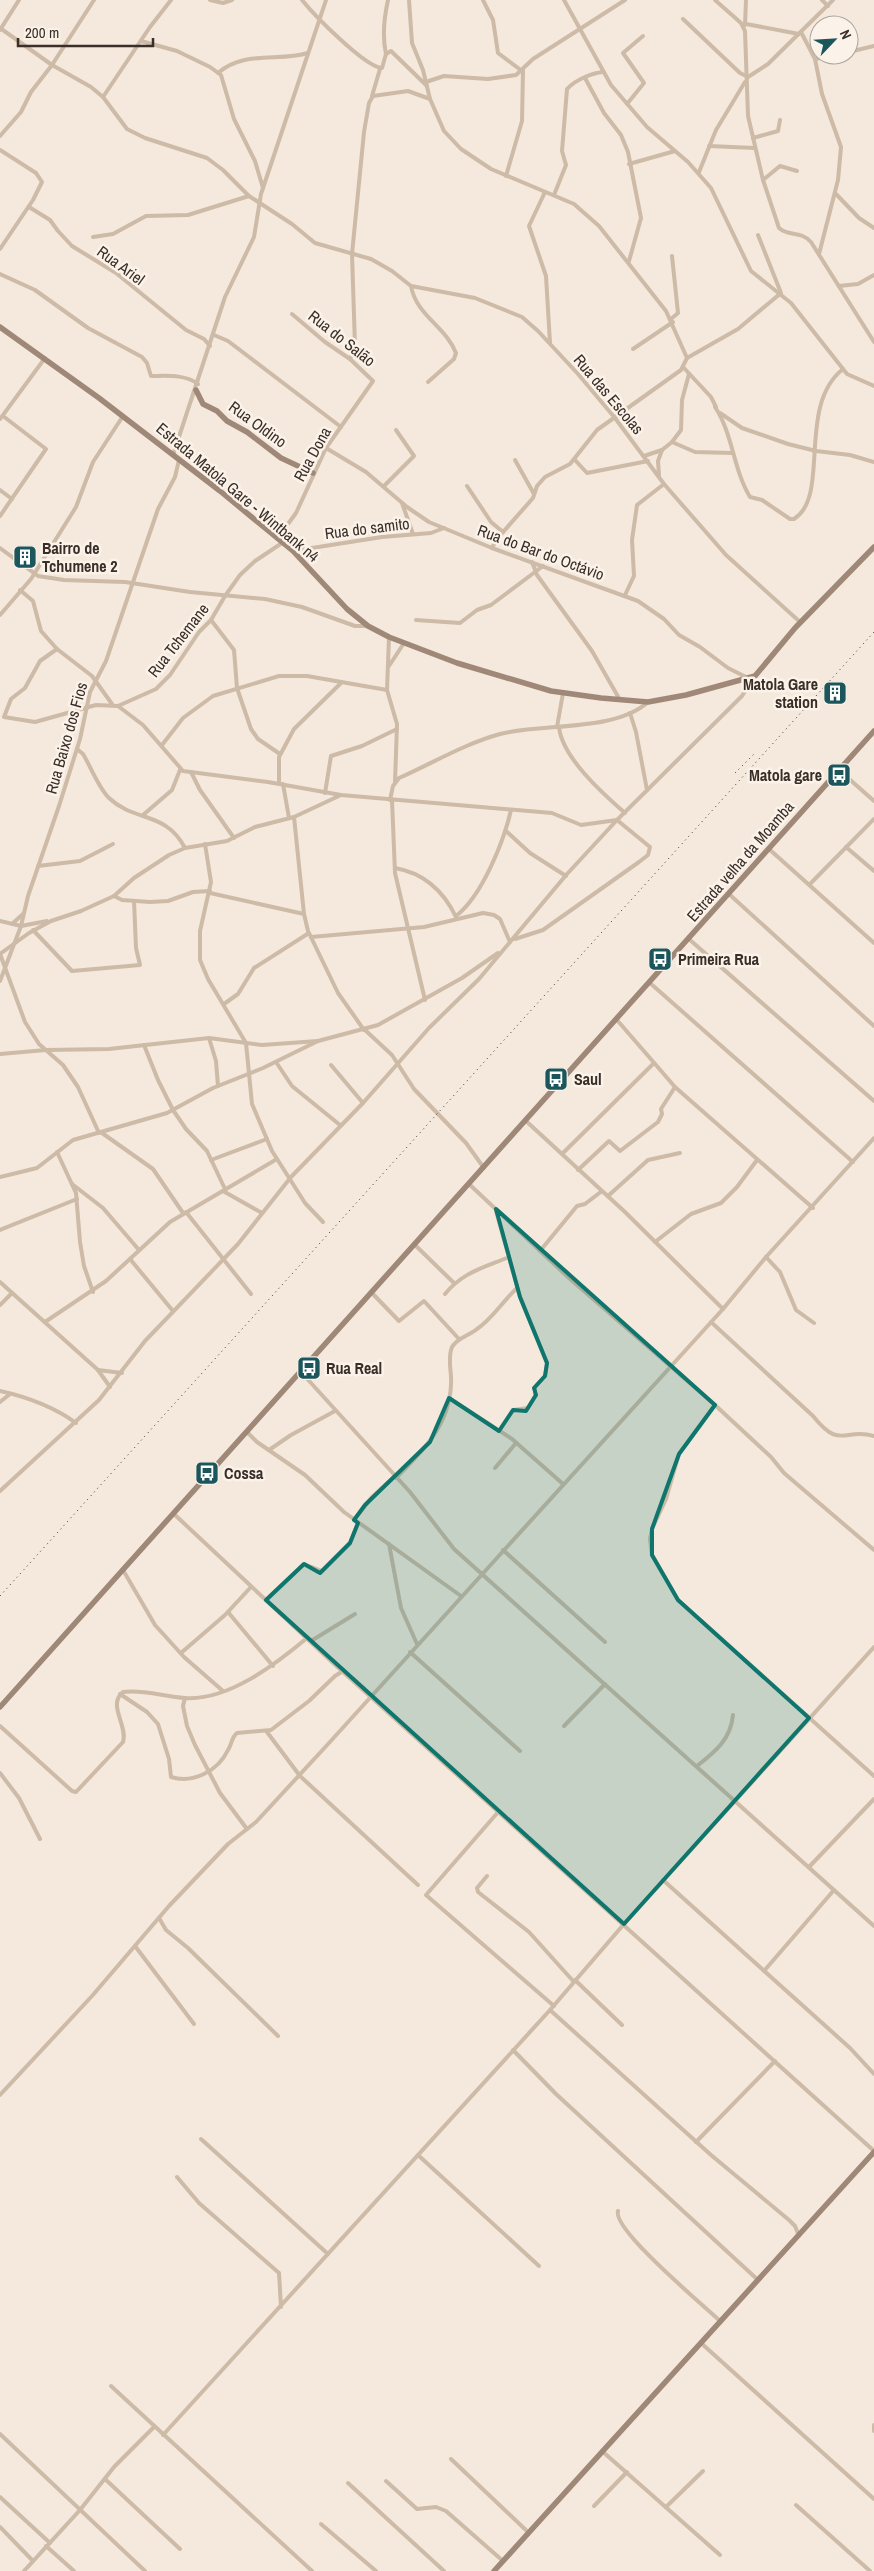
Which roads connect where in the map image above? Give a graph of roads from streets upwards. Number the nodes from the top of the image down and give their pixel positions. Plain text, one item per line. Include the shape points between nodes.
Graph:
1 (19, 0) edge
2 (94, 0) edge
3 (171, 0) edge
4 (210, 0) edge
5 (232, 0) edge
6 (302, 0) edge
7 (326, 0) edge
8 (388, 0) edge
9 (409, 0) edge
10 (482, 0) edge
11 (564, 0) edge
12 (626, 0) edge
13 (716, 0) edge
14 (746, 0) edge
15 (822, 0) edge
16 (833, 0) edge
17 (828, 6) junction
18 (684, 19) dead end
19 (320, 20) junction
20 (744, 25) junction
21 (580, 28) junction
22 (0, 29) edge
23 (800, 33) junction
24 (642, 36) dead end
25 (141, 40) junction
26 (874, 46) edge
27 (809, 49) edge
28 (859, 50) edge
29 (308, 52) junction
30 (386, 54) junction
31 (596, 58) junction
32 (52, 65) junction
33 (816, 65) edge
34 (380, 69) junction
35 (523, 71) junction
36 (603, 72) junction
37 (218, 73) junction
38 (595, 73) junction
39 (585, 78) junction
40 (745, 79) junction
41 (427, 86) junction
42 (422, 94) junction
43 (372, 96) junction
44 (103, 97) junction
45 (430, 99) junction
46 (627, 104) junction
47 (780, 120) dead end
48 (0, 136) edge
49 (753, 138) junction
50 (710, 146) junction
51 (755, 148) junction
52 (0, 150) edge
53 (676, 151) junction
54 (629, 164) junction
55 (798, 171) dead end
56 (698, 172) junction
57 (506, 176) junction
58 (763, 180) junction
59 (263, 188) junction
60 (545, 192) junction
61 (261, 194) junction
62 (836, 194) junction
63 (554, 196) junction
64 (251, 197) junction
65 (259, 203) junction
66 (28, 207) junction
67 (874, 228) edge
68 (758, 235) dead end
69 (93, 237) dead end
70 (0, 249) edge
71 (352, 254) junction
72 (819, 254) junction
73 (672, 256) dead end
74 (629, 261) junction
75 (0, 274) edge
76 (874, 275) edge
77 (411, 286) junction
78 (839, 286) junction
79 (781, 293) junction
80 (292, 314) dead end
81 (672, 321) junction
82 (0, 327) edge
83 (214, 336) junction
84 (204, 339) junction
85 (874, 342) edge
86 (550, 343) junction
87 (210, 346) junction
88 (632, 349) dead end
89 (45, 358) junction
90 (686, 358) junction
91 (350, 359) junction
92 (683, 367) junction
93 (843, 370) junction
94 (690, 374) junction
95 (200, 377) junction
96 (192, 380) junction
97 (428, 382) dead end
98 (372, 383) joint
99 (874, 386) edge
100 (197, 387) junction
101 (716, 407) junction
102 (123, 416) junction
103 (1, 418) edge
104 (615, 418) junction
105 (341, 427) junction
106 (396, 430) dead end
107 (672, 442) junction
108 (326, 448) junction
109 (662, 450) junction
110 (816, 451) junction
111 (732, 453) junction
112 (174, 455) junction
113 (644, 456) junction
114 (574, 459) junction
115 (179, 460) junction
116 (515, 460) dead end
117 (648, 461) junction
118 (874, 462) edge
119 (313, 473) junction
120 (658, 475) junction
121 (664, 484) junction
122 (384, 486) junction
123 (467, 486) dead end
124 (0, 490) edge
125 (534, 494) junction
126 (12, 499) junction
127 (401, 502) junction
128 (0, 516) edge
129 (444, 528) junction
130 (502, 532) junction
131 (413, 534) junction
132 (279, 541) junction
133 (874, 546) edge
134 (0, 548) edge
135 (492, 548) junction
136 (293, 552) junction
137 (532, 562) junction
138 (543, 566) junction
139 (535, 572) junction
140 (34, 574) junction
141 (132, 584) junction
142 (20, 590) junction
143 (626, 595) junction
144 (225, 596) junction
145 (0, 615) edge
146 (211, 620) junction
147 (416, 620) dead end
148 (801, 623) junction
149 (368, 626) junction
150 (389, 637) junction
151 (404, 643) junction
152 (57, 649) junction
153 (389, 666) junction
154 (755, 676) junction
155 (748, 678) junction
156 (96, 681) junction
157 (341, 683) junction
158 (237, 688) junction
159 (387, 690) junction
160 (563, 693) junction
161 (88, 700) junction
162 (620, 700) junction
163 (648, 702) junction
164 (112, 704) junction
165 (96, 705) junction
166 (118, 706) junction
167 (86, 709) junction
168 (630, 713) junction
169 (558, 727) junction
170 (397, 728) junction
171 (874, 731) edge
172 (162, 745) junction
173 (77, 749) junction
174 (280, 754) junction
175 (180, 770) junction
176 (839, 770) junction
177 (191, 772) junction
178 (395, 782) junction
179 (281, 784) junction
180 (646, 790) junction
181 (325, 793) junction
182 (341, 795) junction
183 (391, 800) junction
184 (874, 802) edge
185 (511, 810) junction
186 (625, 813) junction
187 (143, 816) junction
188 (291, 817) junction
189 (874, 819) edge
190 (617, 820) junction
191 (506, 831) junction
192 (234, 838) junction
193 (113, 844) dead end
194 (205, 844) junction
195 (846, 847) junction
196 (185, 848) junction
197 (769, 849) junction
198 (38, 866) junction
199 (395, 868) junction
200 (874, 870) edge
201 (566, 876) junction
202 (810, 884) junction
203 (210, 892) junction
204 (729, 894) junction
205 (114, 896) junction
206 (134, 900) junction
207 (24, 914) junction
208 (304, 914) junction
209 (457, 918) junction
210 (0, 921) edge
211 (51, 921) junction
212 (12, 924) junction
213 (21, 926) junction
214 (408, 928) junction
215 (33, 930) junction
216 (310, 935) junction
217 (690, 940) junction
218 (512, 941) junction
219 (874, 943) edge
220 (13, 944) junction
221 (502, 951) junction
222 (0, 954) edge
223 (5, 965) junction
224 (0, 981) edge
225 (650, 983) junction
226 (425, 1000) junction
227 (224, 1004) junction
228 (617, 1020) junction
229 (874, 1026) edge
230 (365, 1030) junction
231 (208, 1038) junction
232 (318, 1041) junction
233 (246, 1043) junction
234 (144, 1045) junction
235 (46, 1050) junction
236 (0, 1054) edge
237 (276, 1062) junction
238 (397, 1062) junction
239 (653, 1064) junction
240 (331, 1065) dead end
241 (249, 1074) junction
242 (218, 1086) junction
243 (675, 1087) junction
244 (874, 1101) edge
245 (363, 1103) junction
246 (173, 1110) junction
247 (526, 1121) junction
248 (340, 1125) junction
249 (100, 1133) junction
250 (874, 1138) edge
251 (267, 1139) junction
252 (57, 1152) junction
253 (680, 1152) dead end
254 (562, 1154) junction
255 (277, 1159) junction
256 (211, 1160) junction
257 (757, 1160) junction
258 (853, 1162) junction
259 (484, 1168) junction
260 (578, 1170) junction
261 (0, 1177) edge
262 (291, 1177) junction
263 (72, 1184) junction
264 (469, 1184) junction
265 (224, 1190) junction
266 (602, 1191) junction
267 (608, 1196) junction
268 (77, 1199) junction
269 (813, 1208) junction
270 (496, 1209) junction
271 (185, 1212) junction
272 (262, 1214) junction
273 (323, 1222) dead end
274 (0, 1230) edge
275 (655, 1242) junction
276 (415, 1245) junction
277 (139, 1250) junction
278 (540, 1250) junction
279 (509, 1257) junction
280 (766, 1257) junction
281 (224, 1258) junction
282 (130, 1259) junction
283 (0, 1282) edge
284 (454, 1283) junction
285 (517, 1288) junction
286 (93, 1292) junction
287 (372, 1292) junction
288 (12, 1293) junction
289 (251, 1294) dead end
290 (445, 1294) dead end
291 (0, 1306) edge
292 (723, 1309) junction
293 (173, 1311) junction
294 (45, 1322) junction
295 (711, 1322) junction
296 (814, 1324) dead end
297 (459, 1339) junction
298 (670, 1367) junction
299 (98, 1370) junction
300 (301, 1372) junction
301 (122, 1373) junction
302 (110, 1387) junction
303 (0, 1391) edge
304 (10, 1394) junction
305 (449, 1398) junction
306 (0, 1402) edge
307 (716, 1405) junction
308 (335, 1412) junction
309 (76, 1423) junction
310 (499, 1431) junction
311 (248, 1432) junction
312 (874, 1436) edge
313 (516, 1443) junction
314 (269, 1450) junction
315 (495, 1468) dead end
316 (396, 1477) junction
317 (562, 1484) junction
318 (0, 1491) edge
319 (174, 1514) junction
320 (356, 1522) junction
321 (389, 1544) junction
322 (503, 1550) junction
323 (874, 1550) edge
324 (123, 1570) junction
325 (482, 1573) junction
326 (251, 1587) junction
327 (461, 1596) junction
328 (266, 1600) junction
329 (228, 1612) junction
330 (355, 1614) dead end
331 (309, 1640) junction
332 (605, 1642) dead end
333 (417, 1644) junction
334 (874, 1647) edge
335 (410, 1652) junction
336 (181, 1653) junction
337 (273, 1666) junction
338 (343, 1671) junction
339 (605, 1684) junction
340 (223, 1691) junction
341 (120, 1694) junction
342 (371, 1696) junction
343 (185, 1698) junction
344 (0, 1707) edge
345 (733, 1715) dead end
346 (809, 1718) junction
347 (0, 1726) edge
348 (564, 1726) dead end
349 (267, 1732) junction
350 (520, 1752) dead end
351 (698, 1766) junction
352 (210, 1770) junction
353 (0, 1773) edge
354 (300, 1776) junction
355 (874, 1776) edge
356 (874, 1799) edge
357 (736, 1801) junction
358 (500, 1811) junction
359 (247, 1829) junction
360 (40, 1839) dead end
361 (809, 1867) junction
362 (487, 1876) dead end
363 (663, 1880) junction
364 (418, 1885) dead end
365 (834, 1890) junction
366 (159, 1918) junction
367 (624, 1924) junction
368 (874, 1926) edge
369 (135, 1946) junction
370 (764, 1971) junction
371 (575, 1981) junction
372 (554, 2006) junction
373 (550, 2010) junction
374 (194, 2024) dead end
375 (622, 2025) dead end
376 (278, 2036) dead end
377 (513, 2050) junction
378 (775, 2060) junction
379 (874, 2074) edge
380 (0, 2095) edge
381 (201, 2139) dead end
382 (696, 2142) junction
383 (874, 2151) edge
384 (418, 2155) junction
385 (177, 2177) dead end
386 (618, 2211) dead end
387 (795, 2226) junction
388 (805, 2228) junction
389 (798, 2236) junction
390 (328, 2254) junction
391 (539, 2266) dead end
392 (758, 2280) junction
393 (281, 2307) junction
394 (720, 2321) junction
395 (701, 2343) junction
396 (111, 2386) dead end
397 (874, 2425) edge
398 (154, 2426) junction
399 (874, 2432) edge
400 (0, 2434) edge
401 (163, 2436) junction
402 (602, 2451) junction
403 (451, 2459) dead end
404 (703, 2471) dead end
405 (627, 2472) junction
406 (105, 2479) junction
407 (386, 2481) dead end
408 (348, 2484) dead end
409 (0, 2497) edge
410 (874, 2499) edge
411 (796, 2505) dead end
412 (594, 2506) dead end
413 (666, 2507) junction
414 (80, 2510) junction
415 (321, 2524) dead end
416 (0, 2527) edge
417 (529, 2533) junction
418 (48, 2545) junction
419 (180, 2549) dead end
420 (720, 2555) dead end
421 (33, 2561) junction
422 (503, 2561) junction
423 (27, 2570) edge
424 (74, 2571) edge
425 (145, 2571) edge
426 (312, 2571) edge
427 (376, 2571) edge
428 (444, 2571) edge
429 (494, 2571) edge
430 (870, 2571) edge

1 - 22 street
2 - 32 street
3 - 25 street
4 - 5 street via 223,3
6 - 19 street
7 - 19 street
8 - 30 street via 384,15
9 - 41 street via 412,43
10 - 35 street via 493,20 498,53
11 - 21 street
12 - 21 street
13 - 20 street
14 - 20 street
15 - 17 street
16 - 17 street
17 - 23 street
18 - 40 street
19 - 29 street
19 - 34 street via 354,51
20 - 23 street
20 - 40 street
21 - 31 street
21 - 35 street via 533,60
22 - 32 street, Rua das Escolas
23 - 27 street
23 - 40 street via 768,64
24 - 46 street via 623,53 644,84
25 - 37 street via 177,52
25 - 44 street
26 - 28 street
29 - 37 street via 255,58 229,65
29 - 59 street
30 - 34 street
30 - 41 street via 391,51 396,54
31 - 36 street
31 - 38 street
32 - 44 street, Rua das Escolas
32 - 48 street via 31,92 21,112
33 - 62 street via 822,94 841,147
34 - 43 street
35 - 41 street via 488,79 444,76
35 - 57 street via 522,121
36 - 38 street
36 - 46 street
37 - 59 street via 225,84 234,119 255,161
38 - 39 street
39 - 54 street via 624,141
39 - 63 street via 566,89 562,151 566,165
40 - 49 street
40 - 50 street
41 - 42 street
41 - 45 street
42 - 43 street via 399,91
42 - 45 street
43 - 71 street via 363,140
44 - 64 street, Rua das Escolas via 127,129 144,138 207,158
45 - 57 street via 441,126 451,140
46 - 53 street via 647,127
47 - 49 street via 778,131
49 - 51 street
50 - 51 street
50 - 56 street
51 - 58 street
52 - 66 street via 41,179 41,186
53 - 54 street
53 - 56 street
54 - 74 street via 640,218
55 - 58 street via 780,166
56 - 79 street via 719,202 748,266
57 - 60 street
58 - 72 street via 780,229 804,235
59 - 61 street
60 - 63 street
60 - 86 street via 529,226 546,276
61 - 64 street
61 - 65 street
62 - 67 street via 859,218
62 - 72 street
63 - 74 street via 584,212
64 - 65 street, Rua das Escolas
64 - 69 street via 188,215 146,216 113,234
65 - 71 street, Rua das Escolas via 315,243
65 - 83 street via 254,237 225,297
66 - 70 street
66 - 84 street, Rua Ariel via 50,220 72,246 116,273 186,330
68 - 79 street
71 - 77 street, Rua das Escolas via 377,262
71 - 91 street via 354,346
72 - 78 street
73 - 81 street via 678,313
74 - 81 street
75 - 96 street via 36,290 88,328 142,357 151,376
76 - 78 street via 858,284
77 - 86 street, Rua das Escolas via 475,298 513,313 522,317
77 - 97 street via 418,307 456,353 454,359
78 - 85 street
79 - 90 street via 738,330
79 - 93 street
80 - 91 street, Rua do Salão
81 - 88 street
81 - 90 street
82 - 89 street, Estrada Matola Gare - Wintbank n4
83 - 84 street
83 - 87 street
83 - 105 street via 228,341
84 - 87 street
86 - 104 street, Rua das Escolas
87 - 95 street
89 - 102 street, Estrada Matola Gare - Wintbank n4
89 - 103 street
90 - 92 street
91 - 98 street, Rua do Salão via 372,378
92 - 94 street
92 - 104 street
93 - 99 street via 851,377
93 - 110 street via 828,384 821,400 816,424
94 - 101 street
94 - 107 street via 682,400 680,430
95 - 96 street
95 - 100 street
96 - 100 street
98 - 105 street, Rua Dona
100 - 112 street
100 - 119 street, Rua Oldino via 203,404 281,458
101 - 110 street via 742,428
101 - 111 street
102 - 112 street, Estrada Matola Gare - Wintbank n4
102 - 140 street via 93,462 76,507
103 - 126 street via 46,449
104 - 113 street, Rua das Escolas
104 - 114 street via 597,430
105 - 108 street, Rua Dona
106 - 122 street via 414,456
107 - 109 street
107 - 111 street via 695,452
108 - 119 street, Rua Dona
108 - 122 street, Rua do Bar do Octávio via 349,460
109 - 113 street
109 - 120 street
110 - 111 street via 805,509 792,520 762,500 751,498
110 - 118 street
112 - 115 street, Estrada Matola Gare - Wintbank n4
113 - 117 street, Rua das Escolas
114 - 117 street via 587,473
114 - 125 street via 567,467 544,478
115 - 132 street, Estrada Matola Gare - Wintbank n4
115 - 141 street, Rua Baixo dos Fios
116 - 125 street
117 - 120 street, Rua das Escolas
119 - 132 street, Rua Dona via 296,513
120 - 121 street, Rua das Escolas
121 - 143 street via 637,505 632,540 634,576
121 - 148 street, Rua das Escolas via 737,566
122 - 127 street, Rua do Bar do Octávio
123 - 130 street via 491,522
124 - 126 street
125 - 130 street
126 - 128 street
127 - 129 street, Rua do Bar do Octávio via 417,515
127 - 131 street
129 - 131 street, Rua do samito
129 - 135 street, Rua do Bar do Octávio
130 - 135 street
131 - 136 street, Rua do samito
132 - 136 street, Estrada Matola Gare - Wintbank n4
132 - 144 street, Rua Dona via 248,567
133 - 148 street
134 - 140 street
135 - 137 street, Rua do Bar do Octávio
136 - 149 street, Estrada Matola Gare - Wintbank n4 via 347,609
137 - 138 street, Rua do Bar do Octávio
137 - 139 street
138 - 139 street
138 - 143 street, Rua do Bar do Octávio
139 - 147 street via 460,623
139 - 162 street via 592,651
140 - 141 street via 52,579
140 - 142 street
141 - 144 street
141 - 156 street, Rua Baixo dos Fios
142 - 145 street
142 - 152 street via 32,599 42,631
143 - 155 street, Rua do Bar do Octávio via 649,607 678,635
144 - 146 street, Rua Tchemane
144 - 149 street via 264,599 302,607 355,626
146 - 158 street via 233,647
146 - 166 street, Rua Tchemane via 198,632 170,675 156,689
148 - 154 street
149 - 150 street, Estrada Matola Gare - Wintbank n4
150 - 151 street, Estrada Matola Gare - Wintbank n4
150 - 153 street
151 - 153 street
151 - 160 street, Estrada Matola Gare - Wintbank n4 via 456,663
152 - 156 street
152 - 167 street via 40,661 25,688 14,696 3,716 35,722
153 - 159 street
154 - 155 street, Estrada Matola Gare - Wintbank n4
154 - 180 street via 742,696
155 - 163 street, Estrada Matola Gare - Wintbank n4
156 - 161 street, Rua Baixo dos Fios
156 - 164 street
157 - 158 street via 284,675
157 - 159 street
157 - 174 street via 300,722
158 - 172 street via 213,696 189,713
158 - 174 street via 254,733
159 - 170 street
160 - 162 street, Estrada Matola Gare - Wintbank n4
160 - 169 street
161 - 165 street
161 - 167 street, Rua Baixo dos Fios
162 - 163 street, Estrada Matola Gare - Wintbank n4
163 - 168 street
164 - 165 street
164 - 166 street
165 - 167 street
166 - 172 street via 133,715
167 - 173 street, Rua Baixo dos Fios
168 - 169 street
168 - 180 street
169 - 178 street via 503,734 478,741
169 - 186 street via 566,749
170 - 178 street
170 - 181 street via 362,746 331,756
171 - 176 street, Estrada velha da Moamba
172 - 175 street
173 - 187 street via 108,797
173 - 198 street, Rua Baixo dos Fios
174 - 179 street
175 - 177 street
175 - 187 street via 172,790
176 - 184 street
176 - 197 street, Estrada velha da Moamba
177 - 179 street
177 - 192 street
178 - 183 street
179 - 181 street
179 - 188 street
180 - 186 street
181 - 182 street
182 - 183 street
182 - 188 street
183 - 185 street
183 - 199 street
185 - 190 street via 552,813 581,825
185 - 191 street
186 - 190 street
187 - 196 street via 174,830
188 - 192 street via 255,827
188 - 208 street
189 - 195 street
190 - 201 street
190 - 218 street via 650,847 648,855 543,930
191 - 201 street
191 - 209 street via 480,884
192 - 194 street
193 - 198 street via 80,861
194 - 196 street
194 - 203 street
195 - 200 street
195 - 202 street
196 - 205 street via 169,854
197 - 202 street
197 - 204 street, Estrada velha da Moamba
198 - 207 street, Rua Baixo dos Fios
199 - 209 street via 423,876 445,899
199 - 214 street
201 - 218 street
202 - 219 street
203 - 206 street via 193,892 168,901
203 - 208 street
203 - 227 street via 200,931 199,952 203,968
204 - 217 street, Estrada velha da Moamba
204 - 229 street
205 - 206 street
205 - 211 street
206 - 215 street via 140,965 72,971
207 - 212 street
207 - 213 street, Rua Baixo dos Fios
208 - 216 street
209 - 214 street
209 - 218 street via 483,913 494,915 500,919
210 - 212 street
211 - 213 street
211 - 215 street
212 - 213 street
213 - 220 street
214 - 216 street
214 - 226 street
215 - 220 street
216 - 227 street via 254,968 238,994
216 - 230 street via 338,993
217 - 225 street, Estrada velha da Moamba
217 - 244 street
218 - 221 street
220 - 222 street
220 - 223 street
221 - 226 street
221 - 238 street via 480,979
222 - 223 street
223 - 224 street
223 - 235 street via 20,1013
225 - 228 street, Estrada velha da Moamba
225 - 258 street
226 - 230 street
227 - 233 street
228 - 239 street
228 - 247 street, Estrada velha da Moamba
230 - 232 street
230 - 238 street
231 - 233 street
231 - 234 street
231 - 242 street via 216,1061
232 - 233 street
232 - 237 street
233 - 241 street
234 - 235 street
234 - 246 street
235 - 236 street
235 - 249 street via 63,1065 78,1086
237 - 241 street
237 - 248 street via 292,1086
238 - 245 street
238 - 259 street via 414,1089
239 - 243 street
239 - 254 street
240 - 245 street
241 - 242 street
241 - 251 street via 252,1104
242 - 246 street
243 - 257 street
243 - 260 street via 661,1109 658,1122 620,1151 609,1141
245 - 248 street
246 - 249 street
246 - 256 street
247 - 254 street
247 - 259 street, Estrada velha da Moamba
248 - 262 street
249 - 252 street via 74,1140
249 - 271 street via 153,1169
250 - 258 street
251 - 255 street
251 - 256 street
252 - 261 street via 37,1168
252 - 263 street
253 - 267 street via 648,1160
254 - 260 street
255 - 262 street
255 - 265 street
256 - 265 street
257 - 269 street
257 - 275 street via 721,1203 691,1214
258 - 269 street
259 - 264 street, Estrada velha da Moamba
260 - 266 street
262 - 272 street
262 - 273 street via 305,1203
263 - 268 street
263 - 277 street via 103,1208
264 - 270 street
264 - 276 street, Estrada velha da Moamba
265 - 271 street
265 - 272 street
266 - 267 street
266 - 278 street via 577,1206
267 - 275 street
268 - 274 street
268 - 286 street via 84,1266
269 - 280 street
270 - 278 street
270 - 279 street
271 - 277 street
271 - 281 street
272 - 281 street
275 - 292 street
276 - 284 street
276 - 287 street, Estrada velha da Moamba
277 - 282 street
278 - 298 street
279 - 284 street via 466,1274
279 - 285 street
280 - 292 street
280 - 296 street via 780,1272 796,1310
281 - 289 street
281 - 293 street
282 - 286 street
282 - 293 street
283 - 288 street
284 - 290 street
285 - 297 street via 485,1324
285 - 310 street via 542,1349 546,1370 535,1387 535,1396 528,1408 513,1410
286 - 294 street
287 - 297 street via 400,1321 424,1301
287 - 300 street, Estrada velha da Moamba
288 - 291 street
288 - 294 street
292 - 295 street
293 - 301 street via 145,1341
294 - 299 street
295 - 298 street
295 - 312 street via 826,1431 837,1436
297 - 305 street via 452,1347 449,1359 452,1386
298 - 307 street
298 - 317 street
299 - 301 street
299 - 302 street
300 - 308 street
300 - 311 street, Estrada velha da Moamba
301 - 302 street
302 - 309 street
303 - 304 street
304 - 306 street
304 - 309 street via 54,1409
305 - 310 street
305 - 316 street via 438,1431
307 - 323 street via 784,1473
307 - 346 street via 678,1454 666,1499 652,1529 652,1555 678,1600
308 - 314 street
308 - 316 street
309 - 318 street
310 - 313 street
311 - 314 street
311 - 319 street, Estrada velha da Moamba
313 - 315 street
313 - 317 street
314 - 320 street via 305,1475
316 - 320 street via 372,1497
316 - 325 street via 454,1549
317 - 322 street
319 - 324 street, Estrada velha da Moamba
319 - 326 street
320 - 321 street
320 - 328 street via 350,1544 322,1571 304,1564
321 - 327 street
321 - 333 street via 401,1608
322 - 325 street
322 - 332 street
324 - 336 street via 155,1625
324 - 344 street, Estrada velha da Moamba
325 - 327 street
325 - 339 street
326 - 328 street
326 - 329 street
327 - 333 street
328 - 331 street
329 - 336 street
329 - 337 street
330 - 331 street
331 - 337 street
331 - 338 street
333 - 335 street
334 - 346 street
335 - 342 street
335 - 350 street
336 - 340 street
337 - 340 street
338 - 342 street
338 - 349 street via 296,1712
339 - 348 street
339 - 351 street
340 - 343 street via 210,1696
341 - 343 street
341 - 347 street via 117,1710 124,1732 122,1742 76,1792
341 - 352 street via 147,1712 158,1724 172,1777 188,1781
342 - 354 street
342 - 358 street
343 - 352 street via 183,1706 187,1726
345 - 351 street via 732,1725 722,1744
346 - 355 street
346 - 357 street
349 - 352 street via 237,1733 226,1754
349 - 354 street
351 - 357 street
352 - 359 street via 220,1793
353 - 360 street via 19,1798
354 - 359 street
354 - 364 street
356 - 361 street
357 - 361 street
357 - 363 street
358 - 367 street
358 - 372 street via 426,1895
359 - 366 street via 228,1844
361 - 365 street
362 - 371 street via 478,1892 529,1932
363 - 367 street
363 - 370 street
365 - 368 street
365 - 370 street
366 - 369 street
366 - 376 street via 166,1930
367 - 371 street
367 - 378 street
369 - 374 street
369 - 380 street
370 - 379 street
371 - 372 street
371 - 375 street
372 - 373 street
373 - 377 street
373 - 382 street
377 - 384 street
377 - 392 street via 559,2097
378 - 382 street
378 - 383 street
381 - 390 street
382 - 387 street
383 - 388 street
384 - 390 street
384 - 391 street
385 - 393 street via 199,2203 279,2273
386 - 394 street via 617,2219 633,2240
387 - 388 street
387 - 389 street
388 - 389 street
389 - 392 street
390 - 393 street
392 - 394 street
393 - 401 street
394 - 395 street
395 - 402 street
395 - 410 street
396 - 398 street
397 - 399 street
398 - 401 street
398 - 406 street
400 - 414 street
401 - 426 street
402 - 405 street
402 - 417 street
403 - 417 street
404 - 413 street
405 - 412 street
405 - 413 street
406 - 414 street
406 - 419 street
407 - 422 street via 417,2509 436,2507 446,2511
408 - 428 street
409 - 418 street
411 - 430 street
413 - 420 street
414 - 418 street
414 - 425 street
415 - 427 street
416 - 421 street
417 - 422 street
418 - 421 street
418 - 424 street
421 - 423 street
422 - 429 street

